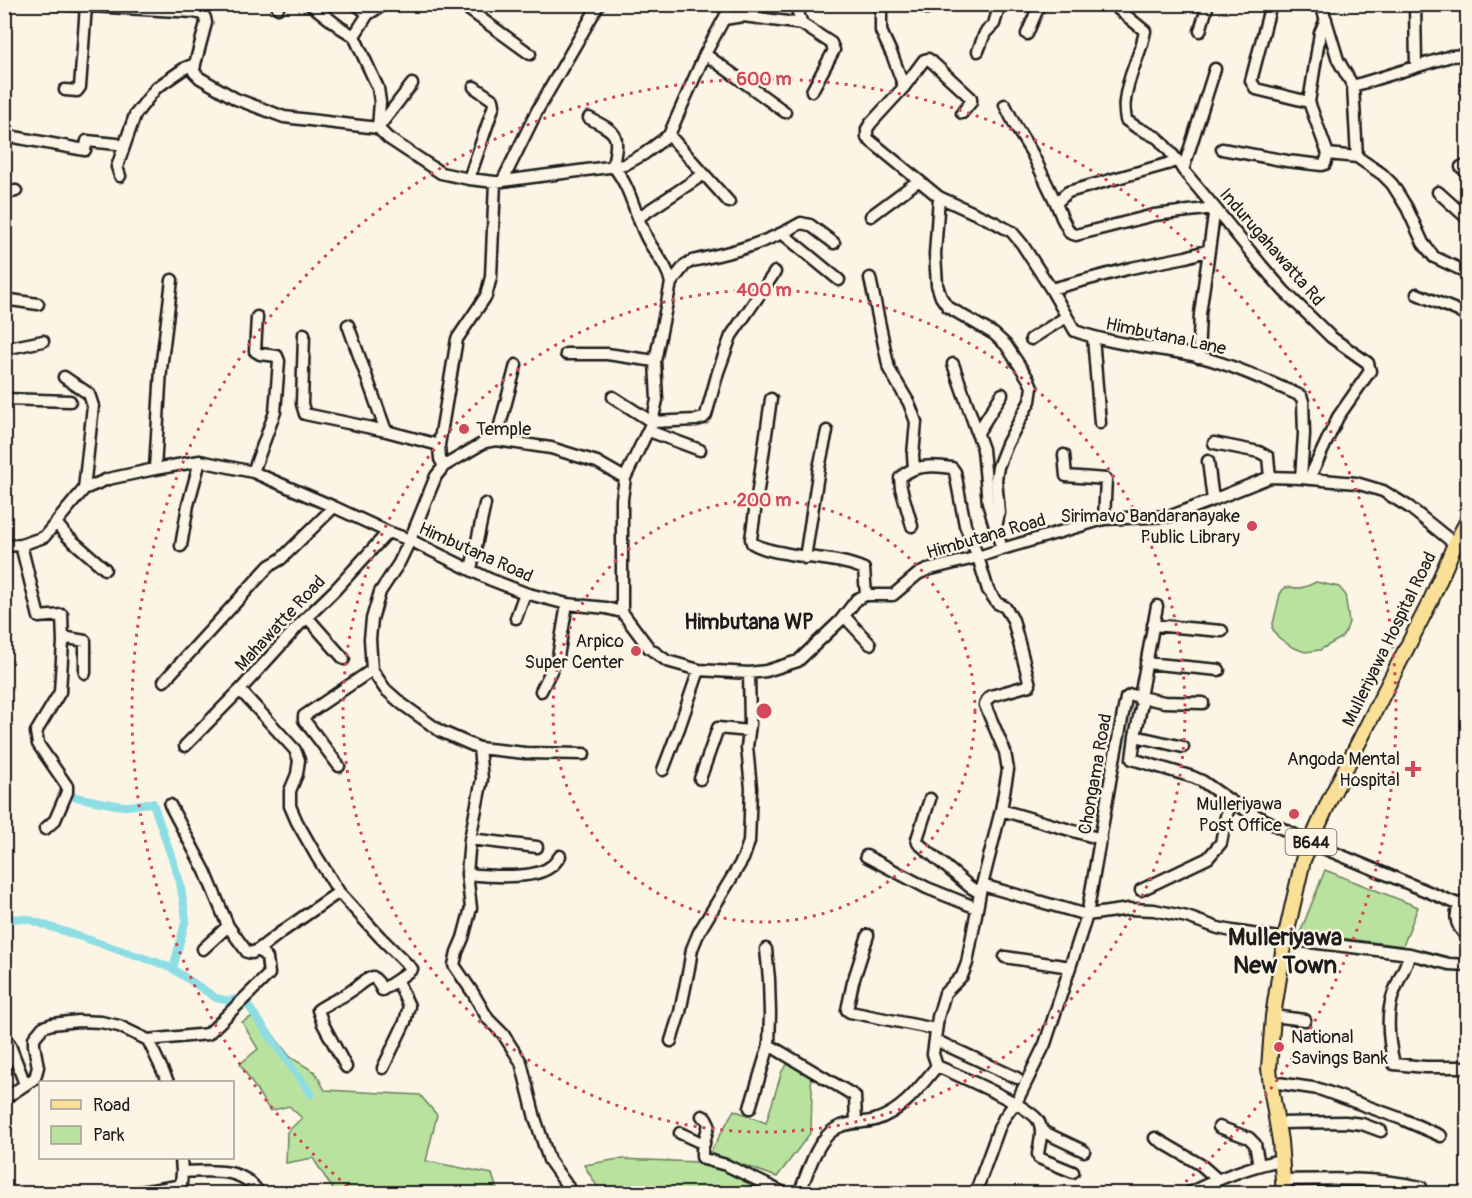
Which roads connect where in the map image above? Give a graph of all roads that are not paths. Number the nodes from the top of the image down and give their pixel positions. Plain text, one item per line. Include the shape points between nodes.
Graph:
1 (56, 4) edge
2 (310, 4) edge
3 (356, 4) edge
4 (385, 4) edge
5 (461, 4) edge
6 (599, 4) edge
7 (732, 4) edge
8 (795, 4) edge
9 (879, 4) edge
10 (920, 4) edge
11 (932, 4) edge
12 (999, 4) edge
13 (1032, 4) edge
14 (1113, 4) edge
15 (1208, 4) edge
16 (1271, 4) edge
17 (1321, 4) edge
18 (1415, 4) edge
19 (86, 6) edge
20 (205, 9) edge
21 (368, 14) junction
22 (724, 19) junction
23 (1326, 19) junction
24 (802, 24) junction
25 (1200, 31) dead end
26 (1027, 34) dead end
27 (354, 36) junction
28 (978, 51) dead end
29 (530, 54) dead end
30 (705, 54) junction
31 (1467, 55) edge
32 (195, 64) junction
33 (1416, 67) junction
34 (1215, 69) dead end
35 (412, 84) dead end
36 (1353, 86) junction
37 (474, 87) dead end
38 (904, 87) junction
39 (64, 90) dead end
40 (812, 91) dead end
41 (1309, 102) junction
42 (1005, 105) dead end
43 (784, 112) dead end
44 (962, 112) dead end
45 (589, 118) dead end
46 (378, 128) junction
47 (669, 135) junction
48 (4, 136) edge
49 (117, 144) dead end
50 (1222, 149) dead end
51 (1328, 154) junction
52 (1357, 157) junction
53 (1177, 160) junction
54 (613, 166) junction
55 (1183, 171) junction
56 (704, 174) junction
57 (120, 176) dead end
58 (469, 179) junction
59 (499, 181) junction
60 (918, 181) junction
61 (1438, 192) dead end
62 (939, 197) junction
63 (729, 202) dead end
64 (1056, 203) junction
65 (1215, 208) junction
66 (871, 216) dead end
67 (639, 217) junction
68 (1467, 219) edge
69 (783, 234) junction
70 (834, 243) dead end
71 (1209, 250) junction
72 (775, 272) dead end
73 (1467, 273) edge
74 (870, 278) dead end
75 (172, 280) dead end
76 (839, 280) dead end
77 (671, 283) junction
78 (1051, 289) junction
79 (1417, 294) dead end
80 (4, 299) edge
81 (38, 304) dead end
82 (1467, 315) edge
83 (1066, 316) junction
84 (257, 317) dead end
85 (348, 326) dead end
86 (304, 334) dead end
87 (1093, 337) junction
88 (1031, 339) dead end
89 (43, 341) dead end
90 (4, 349) edge
91 (566, 354) dead end
92 (1198, 357) junction
93 (655, 362) junction
94 (953, 364) dead end
95 (516, 365) dead end
96 (64, 377) dead end
97 (1002, 394) dead end
98 (613, 397) dead end
99 (4, 399) edge
100 (771, 399) dead end
101 (70, 401) dead end
102 (1100, 423) dead end
103 (650, 427) junction
104 (827, 431) dead end
105 (386, 432) junction
106 (977, 434) junction
107 (496, 440) junction
108 (1214, 442) dead end
109 (439, 445) junction
110 (700, 450) dead end
111 (1064, 455) dead end
112 (200, 461) junction
113 (1208, 461) dead end
114 (444, 466) junction
115 (155, 469) junction
116 (914, 469) junction
117 (253, 472) junction
118 (1270, 477) junction
119 (625, 478) junction
120 (1305, 478) junction
121 (84, 489) junction
122 (1214, 500) junction
123 (485, 504) dead end
124 (334, 507) junction
125 (1104, 519) junction
126 (1467, 520) edge
127 (56, 524) junction
128 (912, 526) dead end
129 (996, 527) junction
130 (388, 532) junction
131 (410, 540) junction
132 (21, 544) junction
133 (1455, 544) junction
134 (4, 546) edge
135 (182, 546) dead end
136 (1002, 549) junction
137 (978, 557) junction
138 (806, 558) junction
139 (105, 569) dead end
140 (471, 569) junction
141 (525, 593) junction
142 (867, 595) junction
143 (567, 604) junction
144 (1157, 606) dead end
145 (622, 612) junction
146 (844, 616) junction
147 (308, 617) junction
148 (516, 618) dead end
149 (1153, 625) junction
150 (1222, 631) dead end
151 (63, 642) junction
152 (870, 644) dead end
153 (344, 659) dead end
154 (1146, 663) junction
155 (372, 670) junction
156 (699, 670) junction
157 (1219, 670) dead end
158 (85, 673) dead end
159 (749, 673) junction
160 (164, 681) dead end
161 (240, 690) junction
162 (541, 691) dead end
163 (1141, 700) junction
164 (1203, 703) dead end
165 (749, 730) junction
166 (1135, 736) junction
167 (185, 746) dead end
168 (1183, 747) dead end
169 (479, 748) junction
170 (584, 754) dead end
171 (339, 766) dead end
172 (663, 770) dead end
173 (700, 779) dead end
174 (930, 799) dead end
175 (1232, 802) junction
176 (170, 805) dead end
177 (1001, 810) junction
178 (45, 829) dead end
179 (470, 839) junction
180 (1101, 839) junction
181 (1311, 843) junction
182 (537, 847) dead end
183 (560, 856) dead end
184 (866, 856) dead end
185 (466, 874) junction
186 (981, 889) junction
187 (1141, 890) dead end
188 (339, 892) junction
189 (1464, 901) edge
190 (977, 908) junction
191 (1087, 915) junction
192 (228, 926) junction
193 (868, 935) dead end
194 (1467, 937) edge
195 (1285, 939) junction
196 (203, 949) dead end
197 (259, 949) junction
198 (766, 949) dead end
199 (1410, 954) junction
200 (1005, 957) dead end
201 (1467, 965) edge
202 (1070, 967) junction
203 (397, 981) junction
204 (1273, 1016) junction
205 (1305, 1020) dead end
206 (935, 1035) junction
207 (148, 1040) junction
208 (671, 1041) dead end
209 (9, 1043) dead end
210 (769, 1045) junction
211 (937, 1066) junction
212 (346, 1067) dead end
213 (1467, 1067) edge
214 (383, 1068) dead end
215 (1017, 1078) dead end
216 (167, 1081) edge
217 (1270, 1082) junction
218 (25, 1084) junction
219 (4, 1099) edge
220 (1015, 1104) junction
221 (750, 1108) dead end
222 (702, 1116) dead end
223 (856, 1123) junction
224 (1277, 1123) junction
225 (1219, 1127) dead end
226 (1042, 1130) junction
227 (1382, 1131) dead end
228 (680, 1133) dead end
229 (1441, 1136) dead end
230 (1155, 1138) dead end
231 (704, 1144) junction
232 (1084, 1151) dead end
233 (181, 1159) edge
234 (1282, 1160) junction
235 (1259, 1165) junction
236 (182, 1172) junction
237 (1073, 1172) dead end
238 (1217, 1179) junction
239 (1284, 1187) edge
240 (1421, 1187) dead end
241 (128, 1194) edge
242 (259, 1194) edge
243 (570, 1194) edge
244 (786, 1194) edge
245 (799, 1194) edge
246 (975, 1194) edge
247 (1187, 1194) edge

1 - 19 street
2 - 27 street
3 - 21 street
4 - 21 street
5 - 29 street
6 - 59 street
7 - 22 street
8 - 24 street
9 - 38 street via 880,31
10 - 11 street via 927,8
12 - 28 street via 994,24 985,33
13 - 26 street via 1038,8
14 - 53 street, Indurugahawatta Rd via 1145,31 1128,81 1126,120 1158,138
15 - 25 street
16 - 41 street via 1251,81 1256,89
17 - 23 street
18 - 33 street
19 - 20 street via 194,12
19 - 39 street via 80,87 77,91
20 - 32 street via 206,23
21 - 27 street
22 - 24 street via 743,16
22 - 30 street
23 - 36 street via 1338,60
23 - 41 street via 1320,33
24 - 40 street via 831,43 834,50
27 - 46 street via 378,88
30 - 43 street
30 - 47 street
31 - 33 street
32 - 46 street via 194,72 200,78 236,99 284,117
32 - 57 street via 156,88 135,115 117,167
33 - 36 street
34 - 55 street
35 - 46 street
36 - 52 street
37 - 58 street via 493,100 494,105
38 - 44 street via 928,59 971,98
38 - 60 street, Himbutana Lane via 866,133
41 - 51 street
42 - 64 street
45 - 54 street via 615,136
46 - 58 street via 441,173
47 - 54 street via 634,160
47 - 56 street
48 - 49 street via 85,150 87,141
50 - 51 street via 1322,165
51 - 52 street
52 - 73 street via 1392,184 1434,257
53 - 55 street, Indurugahawatta Rd
53 - 64 street via 1068,192
54 - 59 street
54 - 67 street
55 - 65 street, Indurugahawatta Rd
56 - 63 street
56 - 67 street
58 - 59 street
59 - 109 street via 489,287 457,339
60 - 62 street, Himbutana Lane
60 - 66 street
61 - 68 street
62 - 78 street, Himbutana Lane via 1012,232
62 - 129 street via 935,254 941,297 948,307 1006,345 1032,387 1030,401 998,467
64 - 65 street via 1070,233 1076,235 1154,215
65 - 71 street
65 - 120 street, Indurugahawatta Rd via 1284,291 1331,337 1368,363 1370,371 1338,417
67 - 77 street
69 - 70 street via 801,223
69 - 76 street
69 - 77 street via 741,250 692,261
71 - 78 street
71 - 92 street
72 - 103 street via 731,336 706,415
74 - 116 street via 889,369 916,422
75 - 115 street
77 - 93 street
78 - 83 street, Himbutana Lane
79 - 82 street
80 - 81 street
83 - 87 street, Himbutana Lane via 1075,331
83 - 88 street
84 - 117 street via 255,351 277,356 279,361 275,412
85 - 105 street
86 - 105 street via 305,414
87 - 92 street, Himbutana Lane
87 - 102 street
89 - 90 street
91 - 93 street via 607,354
92 - 120 street, Himbutana Lane via 1301,396
93 - 103 street via 657,400
94 - 106 street
95 - 107 street
96 - 121 street via 89,394 93,406
97 - 106 street
98 - 103 street
99 - 101 street
100 - 138 street via 751,539 761,548
103 - 110 street
103 - 119 street
104 - 138 street
105 - 109 street
106 - 129 street via 983,449 988,503
107 - 114 street via 485,442
107 - 119 street via 551,448 597,462
108 - 118 street via 1268,457
109 - 114 street
111 - 125 street via 1066,476 1106,479
112 - 115 street, Himbutana Road
112 - 117 street, Himbutana Road
112 - 135 street
113 - 122 street
114 - 131 street via 436,476
115 - 121 street, Himbutana Road via 108,479
116 - 128 street via 900,478
116 - 137 street via 935,465 955,472 965,525
117 - 124 street, Himbutana Road
118 - 120 street, Himbutana Road
118 - 122 street, Himbutana Road
119 - 145 street
120 - 133 street, Himbutana Road via 1356,483 1383,491
121 - 127 street
122 - 125 street, Himbutana Road via 1171,516
123 - 140 street
124 - 130 street, Himbutana Road
124 - 160 street via 269,566
125 - 136 street, Himbutana Road
126 - 133 main road, Mulleriyawa Hospital Road / B644
127 - 132 street via 44,537
127 - 139 street
129 - 136 street
130 - 131 street, Himbutana Road
130 - 147 street, Mahawatte Road
131 - 140 street, Himbutana Road
131 - 155 street via 374,610 370,639
132 - 134 street
132 - 151 street via 39,617 62,615
133 - 181 main road, Mulleriyawa Hospital Road / B644
136 - 137 street, Himbutana Road
137 - 142 street, Himbutana Road via 918,574 893,595
137 - 177 street via 988,590 1013,620 1030,685 991,696 985,705 1005,752 1008,770
138 - 142 street via 864,569
140 - 141 street, Himbutana Road
141 - 143 street, Himbutana Road
141 - 148 street
142 - 146 street via 857,599
143 - 145 street, Himbutana Road
143 - 162 street via 558,657
144 - 149 street
145 - 156 street via 649,648 667,661
146 - 152 street
146 - 159 street via 798,661
147 - 153 street
147 - 161 street, Mahawatte Road
149 - 150 street
149 - 154 street
151 - 158 street via 68,638 85,641
151 - 178 street via 60,692 36,732 38,744 67,786 67,792 56,820
154 - 157 street
154 - 163 street
155 - 169 street via 402,704 440,731
155 - 171 street via 304,716
156 - 159 street
156 - 172 street
159 - 165 street
161 - 167 street
161 - 188 street, Mahawatte Road via 295,750 299,760 290,806
163 - 164 street
163 - 166 street, Chongama Road
163 - 180 street, Chongama Road via 1131,695 1126,698
165 - 173 street via 718,728
165 - 208 street via 749,842 692,948
166 - 168 street
166 - 175 street, Chongama Road via 1132,759 1193,777
169 - 170 street
169 - 179 street via 482,779
174 - 186 street via 918,843 970,887
175 - 181 street, Chongama Road
175 - 187 street via 1221,843 1208,858
176 - 192 street via 205,871
177 - 180 street
177 - 186 street
179 - 182 street
179 - 185 street
180 - 191 street, Chongama Road
181 - 189 street, Chongama Road
181 - 195 main road, Mulleriyawa Hospital Road / B644 via 1303,860
183 - 185 street via 550,868 530,875
184 - 190 street via 927,888
185 - 243 street via 471,908 454,965 521,1062 549,1160
186 - 190 street
186 - 191 street
188 - 197 street
188 - 203 street, Mahawatte Road via 412,969
189 - 194 street via 1456,919
190 - 206 street via 967,963 962,976 945,993
191 - 195 street via 1154,910 1218,928
191 - 202 street, Chongama Road
192 - 196 street
192 - 197 street via 247,952
193 - 206 street via 847,1010
195 - 199 street
195 - 204 main road, Mulleriyawa Hospital Road / B644
197 - 207 street via 267,958 269,974 208,1034
198 - 210 street
199 - 201 street
199 - 213 street via 1392,998 1389,1024 1394,1064
200 - 202 street
202 - 220 street, Chongama Road via 1045,1044
203 - 212 street via 382,990 373,977 361,981 351,992 318,1010
203 - 214 street via 409,1006
204 - 205 street
204 - 217 main road, Mulleriyawa Hospital Road / B644
206 - 211 street via 933,1054
206 - 215 street
207 - 216 street
207 - 218 street via 101,1022 52,1024 34,1038 38,1072
209 - 218 street
210 - 221 street
210 - 223 street via 855,1096
211 - 220 street
211 - 223 street via 893,1113
217 - 224 main road, Mulleriyawa Hospital Road / B644
217 - 229 street via 1319,1089
218 - 219 street
220 - 226 street via 1032,1113
220 - 246 street, Chongama Road via 999,1128
222 - 231 street via 709,1124
223 - 245 street via 830,1132
224 - 227 street via 1345,1122
224 - 234 main road, Mulleriyawa Hospital Road / B644
225 - 235 street via 1249,1138 1255,1144
226 - 232 street
226 - 237 street via 1039,1158
228 - 231 street
230 - 238 street
231 - 244 street via 704,1159 726,1165
233 - 236 street
234 - 235 street
234 - 239 main road, Mulleriyawa Hospital Road / B644
235 - 238 street
236 - 241 street via 181,1184 177,1186
236 - 242 street via 229,1173 244,1178
238 - 247 street
239 - 240 street via 1339,1178

